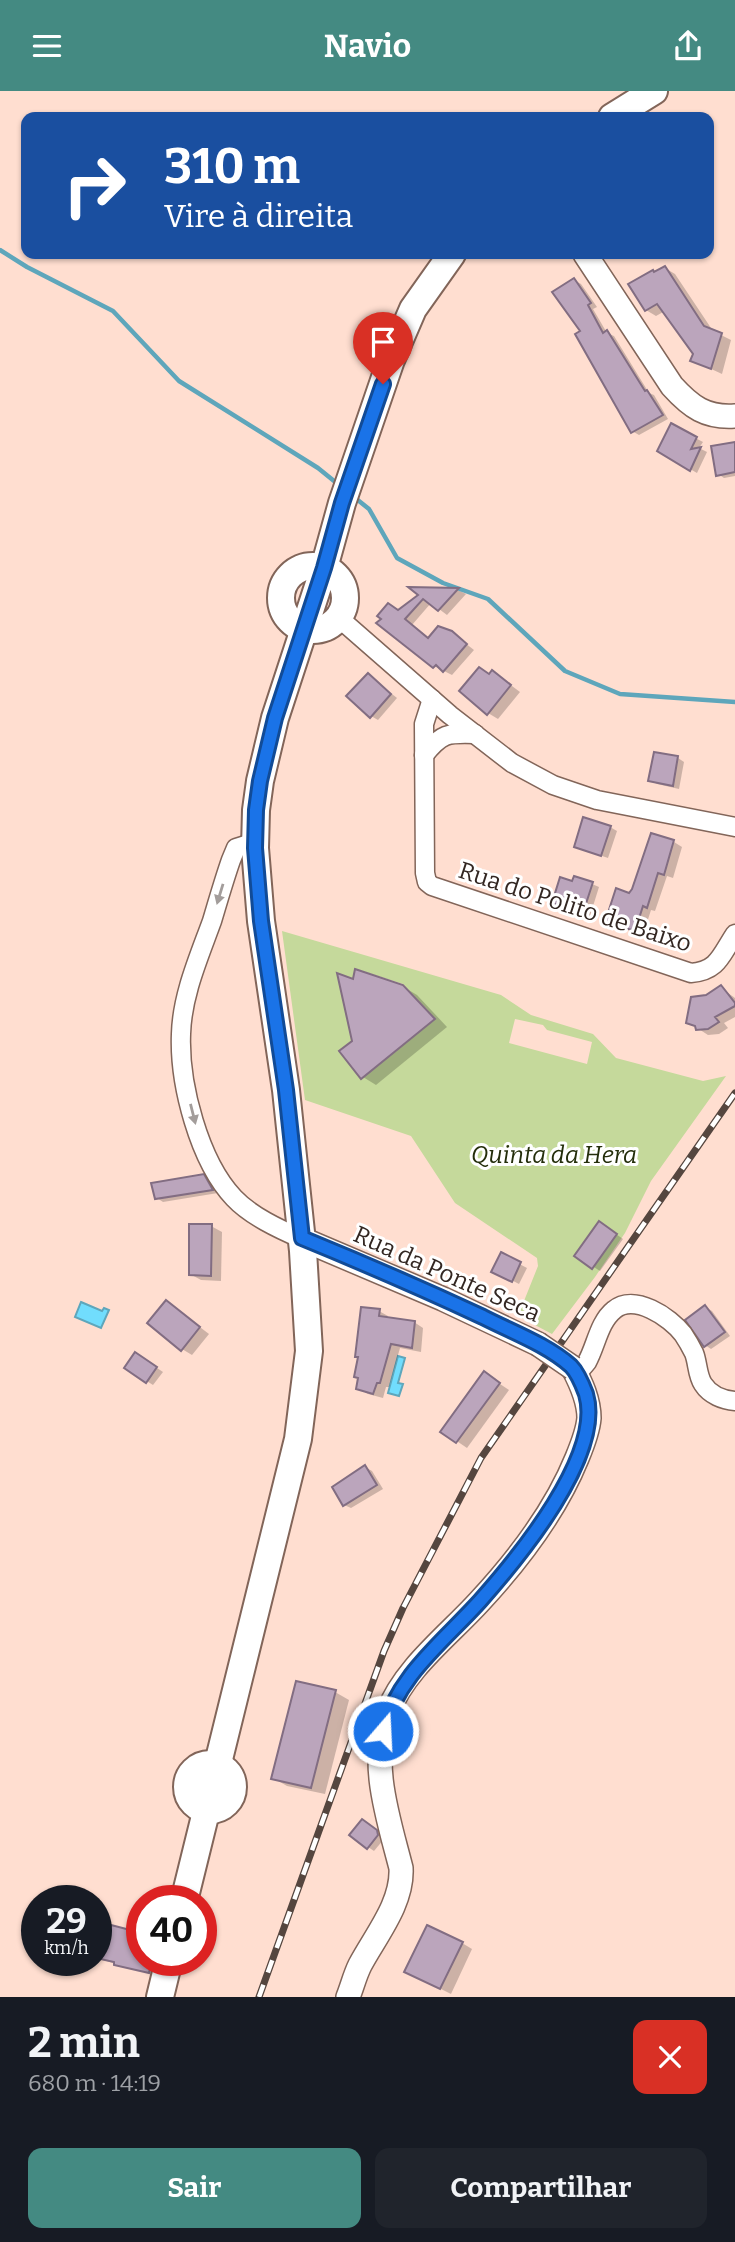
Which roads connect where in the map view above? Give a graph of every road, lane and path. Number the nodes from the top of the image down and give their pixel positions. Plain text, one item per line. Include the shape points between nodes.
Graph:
1 (654, 91) edge
2 (620, 112) edge
3 (448, 259) edge
4 (588, 259) edge
5 (735, 416) edge
6 (324, 568) junction
7 (339, 618) junction
8 (304, 629) junction
9 (432, 699) junction
10 (475, 734) junction
11 (424, 755) junction
12 (735, 827) edge
13 (255, 842) junction
14 (735, 934) edge
15 (302, 1238) junction
16 (575, 1371) junction
17 (735, 1401) edge
18 (188, 1885) edge
19 (165, 1976) edge
20 (160, 1997) edge
21 (348, 1997) edge

1 - 2 main road
3 - 6 main road via 413,309 391,360
4 - 5 street via 687,403 707,414
6 - 7 main road via 333,572 344,589 346,599
6 - 8 main road via 294,572 282,588 283,609
7 - 8 main road via 323,629
7 - 9 street
8 - 13 main road via 260,781
9 - 10 street
9 - 11 street, Rua do Polito de Baixo via 424,724
10 - 11 street via 443,735
10 - 12 street via 512,763 553,785 597,800
11 - 14 street, Rua do Polito de Baixo via 425,873 432,886 691,972 711,968
13 - 15 main road
13 -> 15 street, Rua da Ponte Seca via 236,848 198,960 181,1033 183,1073 199,1137 215,1174 235,1199 258,1217
15 - 16 street, Rua da Ponte Seca, bridge via 538,1344
15 - 18 main road via 309,1351 298,1439 217,1765 230,1775 233,1790 220,1808 206,1809
16 - 17 street via 586,1362 614,1310 627,1303 643,1306 675,1326 695,1356 704,1385 715,1396
16 - 21 street via 586,1395 589,1418 566,1486 530,1542 431,1650 388,1713 379,1755 380,1781 401,1879 398,1895
19 - 20 main road

